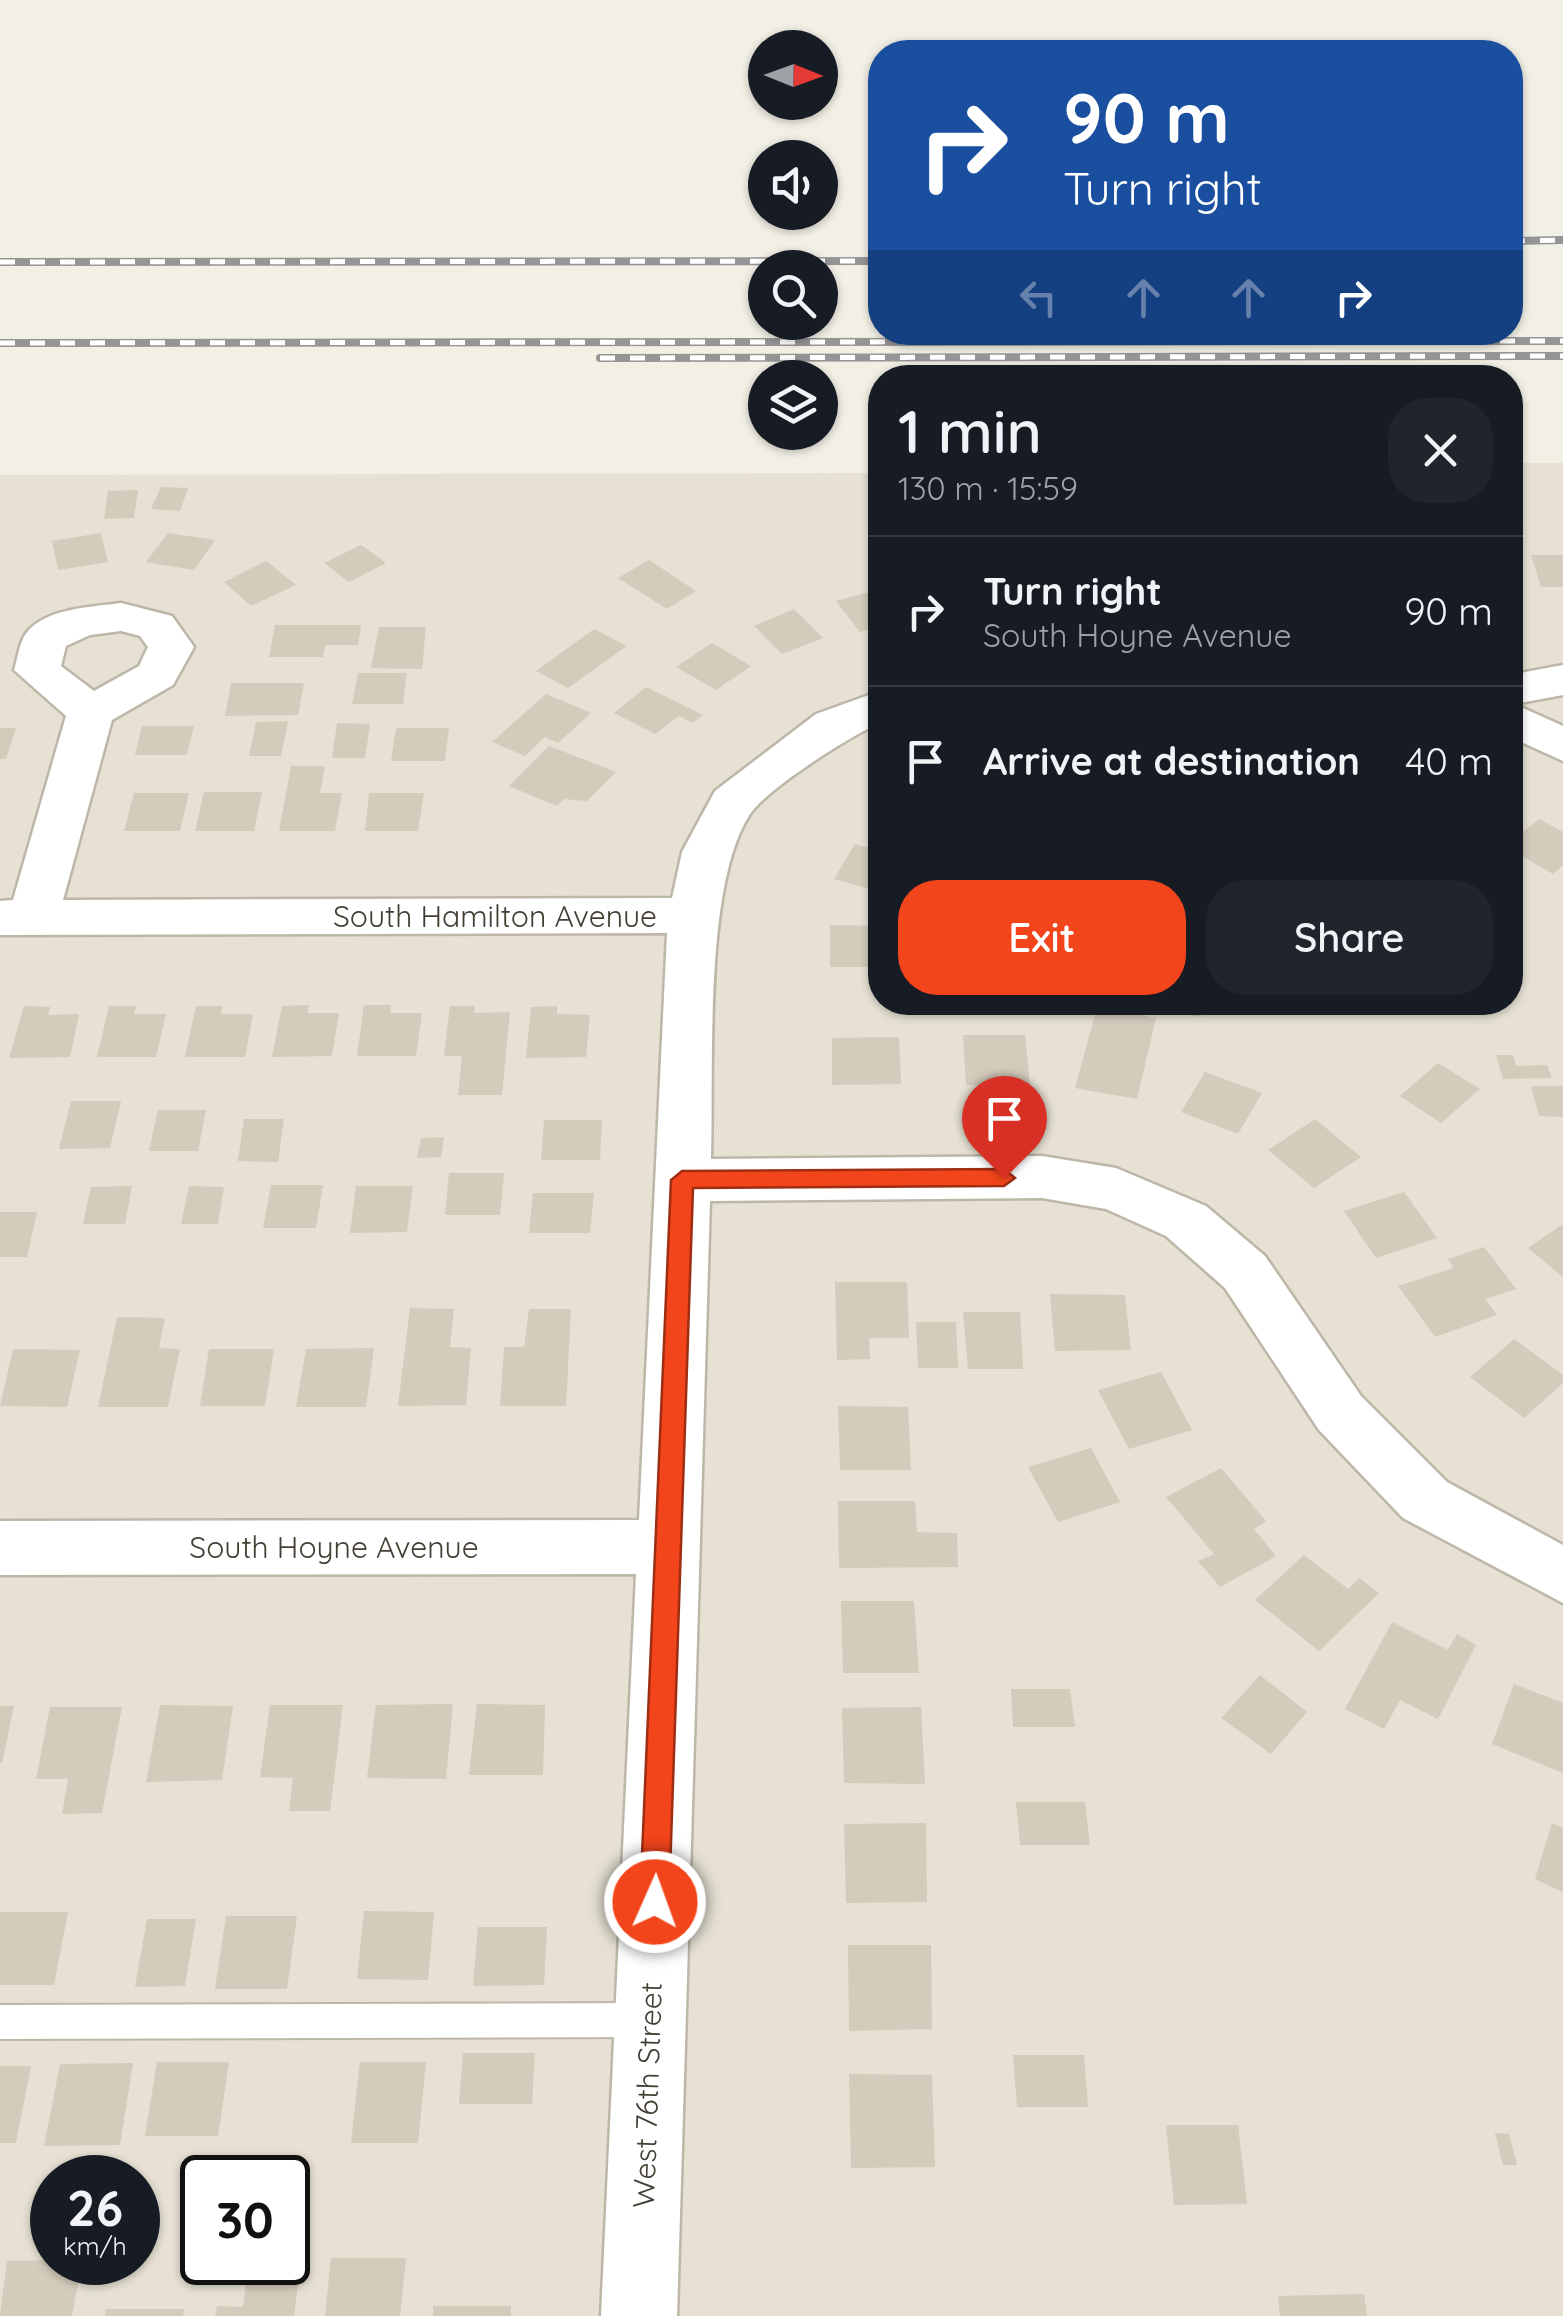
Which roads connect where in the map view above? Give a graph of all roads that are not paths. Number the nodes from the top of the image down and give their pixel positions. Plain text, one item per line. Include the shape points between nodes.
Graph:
1 (1563, 680) edge
2 (1523, 688) edge
3 (868, 711) edge
4 (91, 712) dead end
5 (1523, 725) edge
6 (1563, 746) edge
7 (692, 915) junction
8 (16, 918) edge
9 (682, 1180) junction
10 (668, 1546) junction
11 (0, 1548) edge
12 (1563, 1576) edge
13 (650, 2020) junction
14 (0, 2022) edge
15 (638, 2316) edge

1 - 2 street
3 - 7 street, South Hamilton Avenue via 833,725 732,802 707,852
4 - 8 street
5 - 6 street
7 - 8 street, South Hamilton Avenue
7 - 9 street, West 76th Street
9 - 10 street, West 76th Street
9 - 12 street via 1042,1177 1116,1188 1186,1221 1245,1272 1340,1414 1425,1500
10 - 11 street, South Hoyne Avenue
10 - 13 street, West 76th Street
13 - 14 lane
13 - 15 street, West 76th Street

